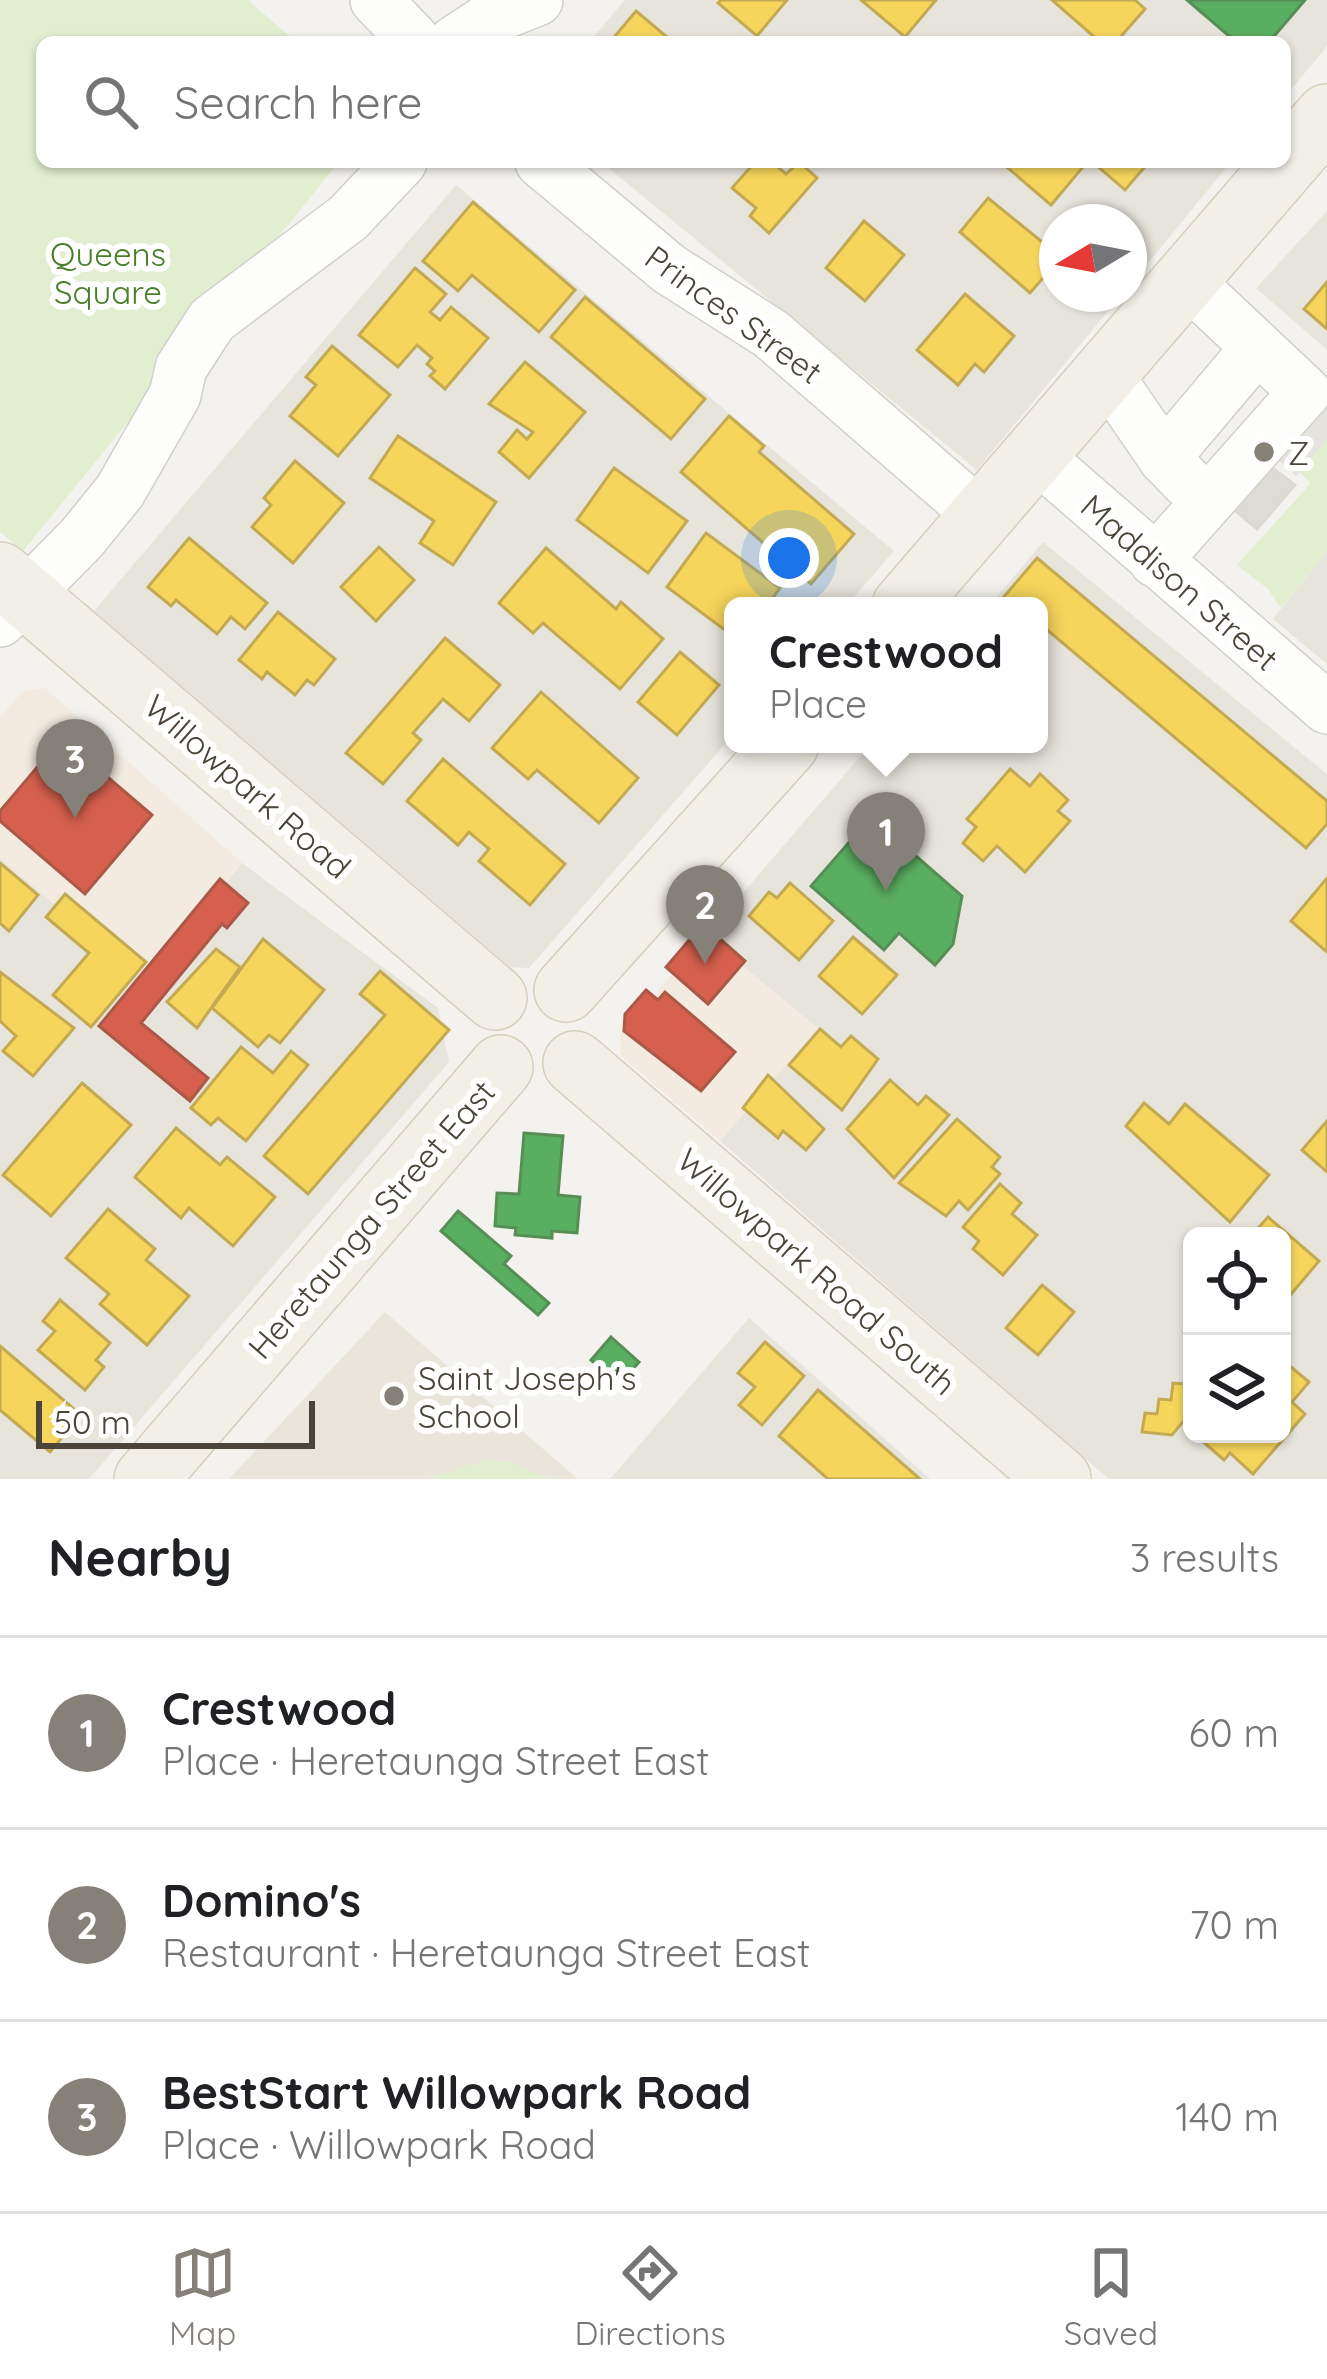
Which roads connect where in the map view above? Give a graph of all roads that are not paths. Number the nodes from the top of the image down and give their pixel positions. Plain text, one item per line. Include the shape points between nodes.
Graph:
1 (376, 0) edge
2 (537, 0) edge
3 (410, 36) edge
4 (466, 36) edge
5 (1327, 116) edge
6 (1291, 158) edge
7 (396, 168) edge
8 (548, 168) edge
9 (1282, 168) edge
10 (1186, 280) junction
11 (1268, 360) junction
12 (1105, 372) junction
13 (1034, 454) junction
14 (1174, 506) junction
15 (981, 516) junction
16 (9, 597) edge
17 (912, 597) edge
18 (1327, 707) edge
19 (779, 753) edge
20 (566, 990) junction
21 (495, 998) junction
22 (575, 1063) junction
23 (501, 1067) junction
24 (1050, 1476) edge
25 (146, 1479) edge

1 - 3 street
2 - 4 street
5 - 6 main road
7 - 16 street via 376,194 212,320 120,491
8 - 15 street, Princes Street via 669,269 771,334
9 - 10 main road
10 - 11 street
10 - 12 main road
11 - 14 street
11 - 14 street via 1305,392
12 - 13 main road
12 - 14 street
13 - 14 street, Maddison Street
13 - 15 main road
14 - 18 street, Maddison Street
15 - 17 main road
16 - 21 main road, Willowpark Road
19 - 20 main road
20 - 21 main road via 525,980
20 - 22 main road via 586,1030
21 - 23 main road via 485,1039
22 - 23 main road via 532,1081
22 - 24 main road, Willowpark Road South
23 - 25 main road, Heretaunga Street East

